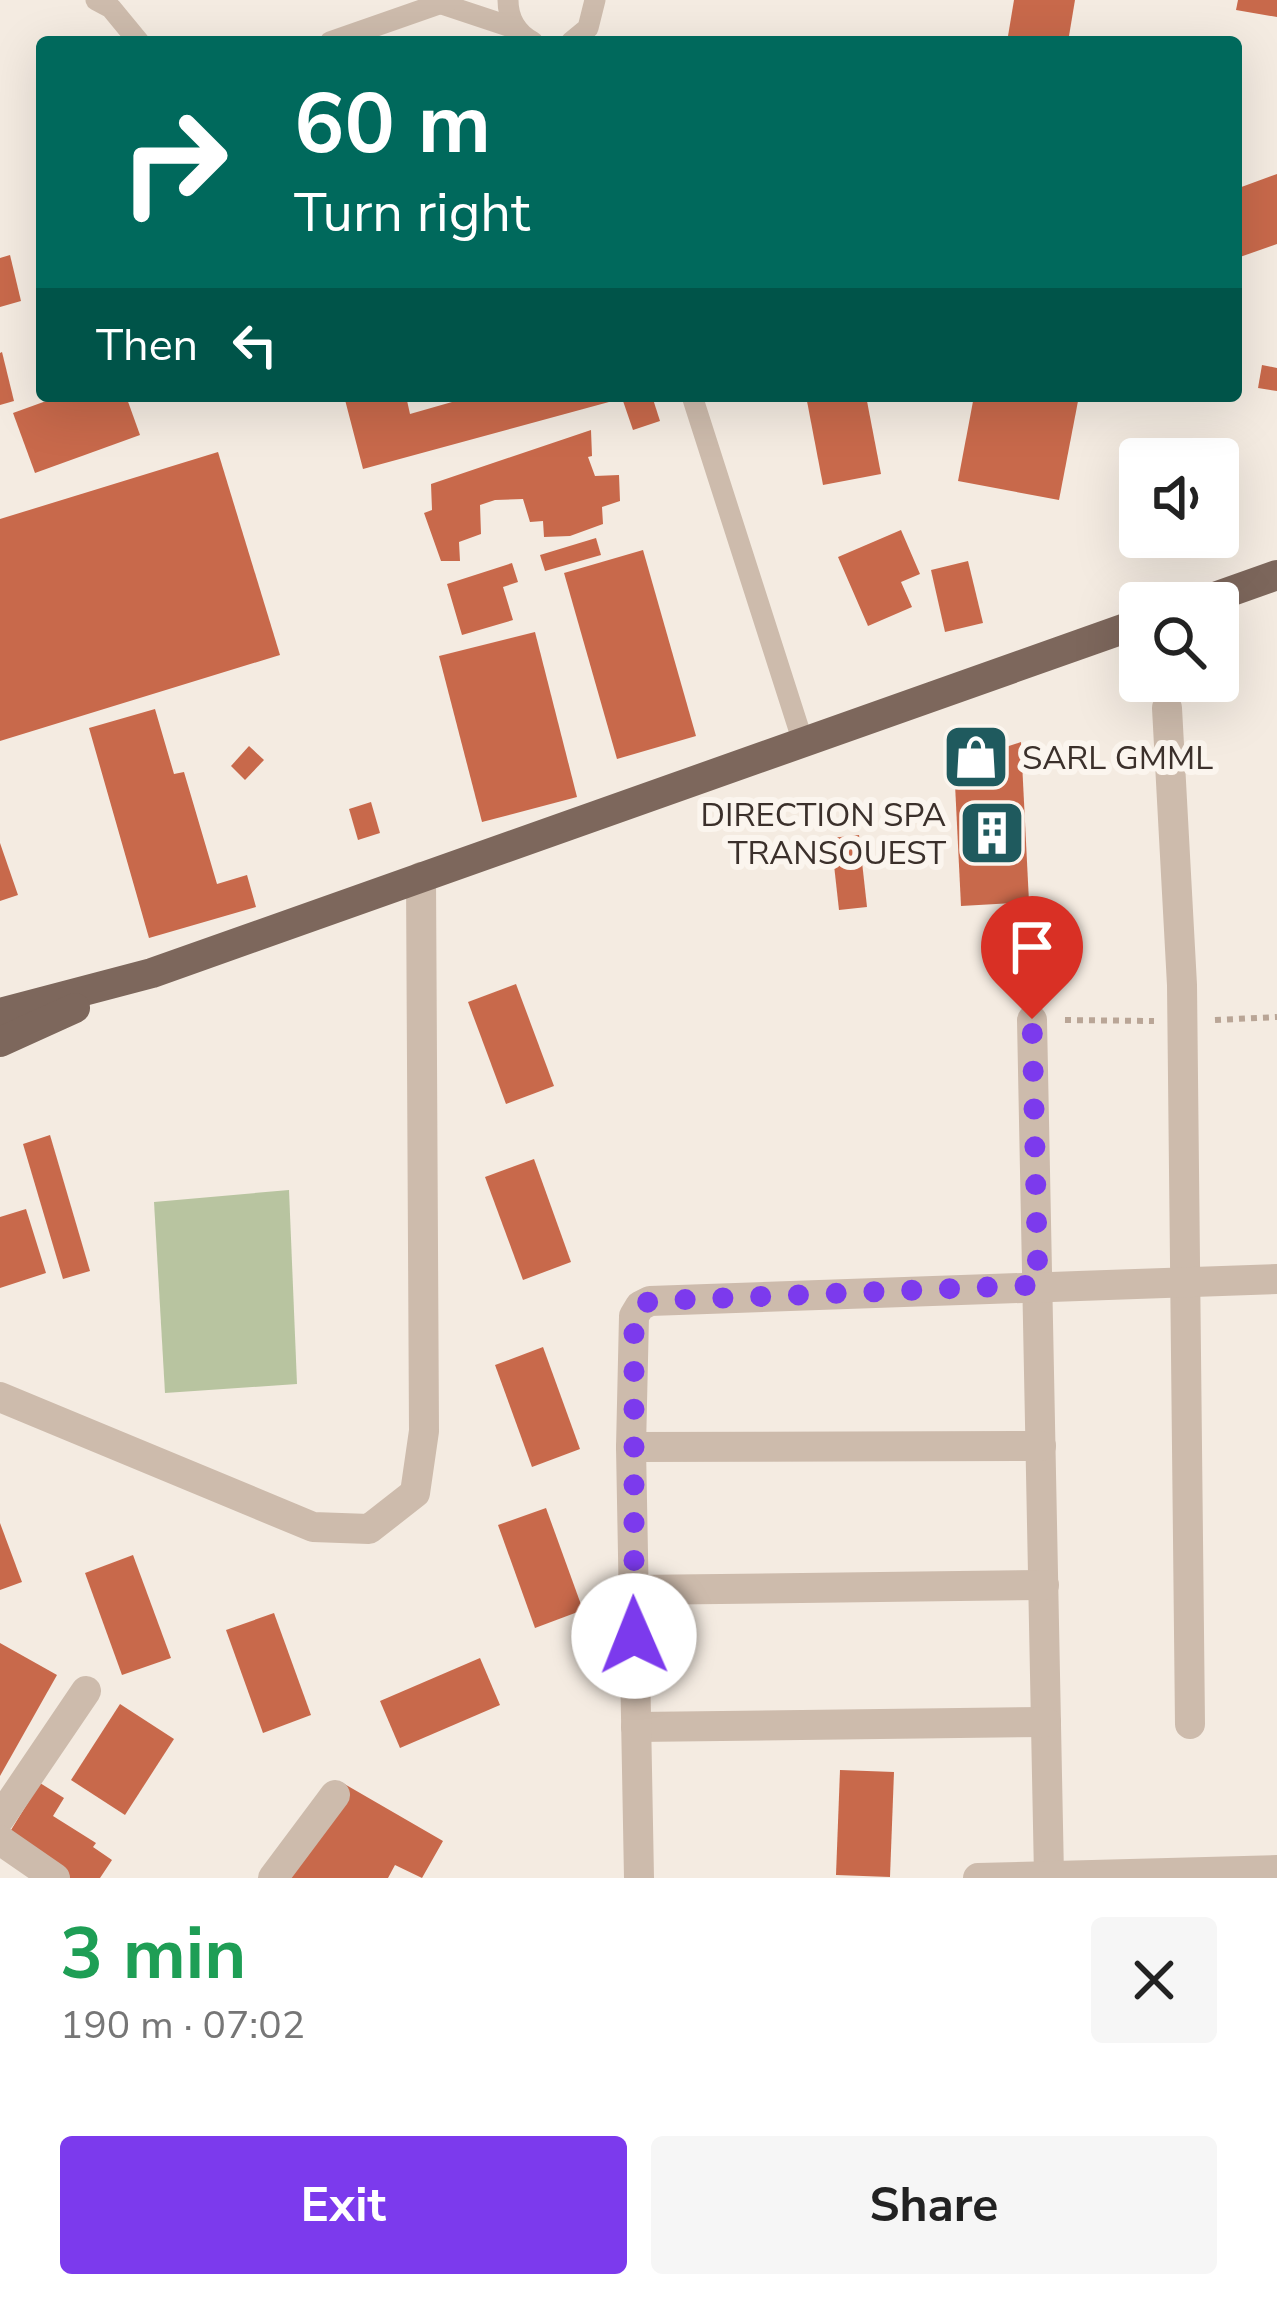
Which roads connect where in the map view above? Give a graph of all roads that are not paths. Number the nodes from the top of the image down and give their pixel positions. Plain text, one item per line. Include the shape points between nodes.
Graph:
1 (508, 0) edge
2 (595, 0) edge
3 (107, 2) edge
4 (439, 2) edge
5 (134, 36) edge
6 (346, 36) edge
7 (525, 36) edge
8 (582, 36) edge
9 (694, 402) edge
10 (1277, 575) edge
11 (1239, 588) edge
12 (1119, 630) edge
13 (1167, 708) dead end
14 (802, 742) junction
15 (422, 877) junction
16 (152, 973) junction
17 (0, 1013) edge
18 (1032, 1019) dead end
19 (0, 1042) edge
20 (1277, 1279) edge
21 (1183, 1281) junction
22 (1038, 1285) junction
23 (0, 1397) edge
24 (1041, 1446) junction
25 (631, 1448) junction
26 (1044, 1585) junction
27 (633, 1590) junction
28 (86, 1690) dead end
29 (1046, 1722) junction
30 (1190, 1724) dead end
31 (636, 1727) junction
32 (334, 1795) dead end
33 (0, 1818) edge
34 (0, 1840) edge
35 (1277, 1870) edge
36 (1049, 1876) edge
37 (55, 1878) edge
38 (273, 1878) edge
39 (639, 1878) edge
40 (978, 1878) edge

1 - 7 lane
2 - 8 lane
3 - 5 lane
4 - 6 lane
4 - 7 lane
9 - 14 lane
10 - 11 main road
12 - 14 main road
13 - 21 street via 1182,985
14 - 15 main road
15 - 16 main road
15 - 23 street via 424,1431 415,1493 370,1529 313,1527
16 - 17 main road
16 - 19 main road
18 - 22 street
20 - 21 street
21 - 22 street
21 - 30 street
22 - 24 street
22 - 25 street via 650,1301 634,1316
24 - 25 street
24 - 26 street
25 - 27 street
26 - 27 street
26 - 29 street
27 - 31 street
28 - 33 street
29 - 31 street
29 - 36 street
31 - 39 street
32 - 38 street
34 - 37 street
35 - 36 street
36 - 40 street

